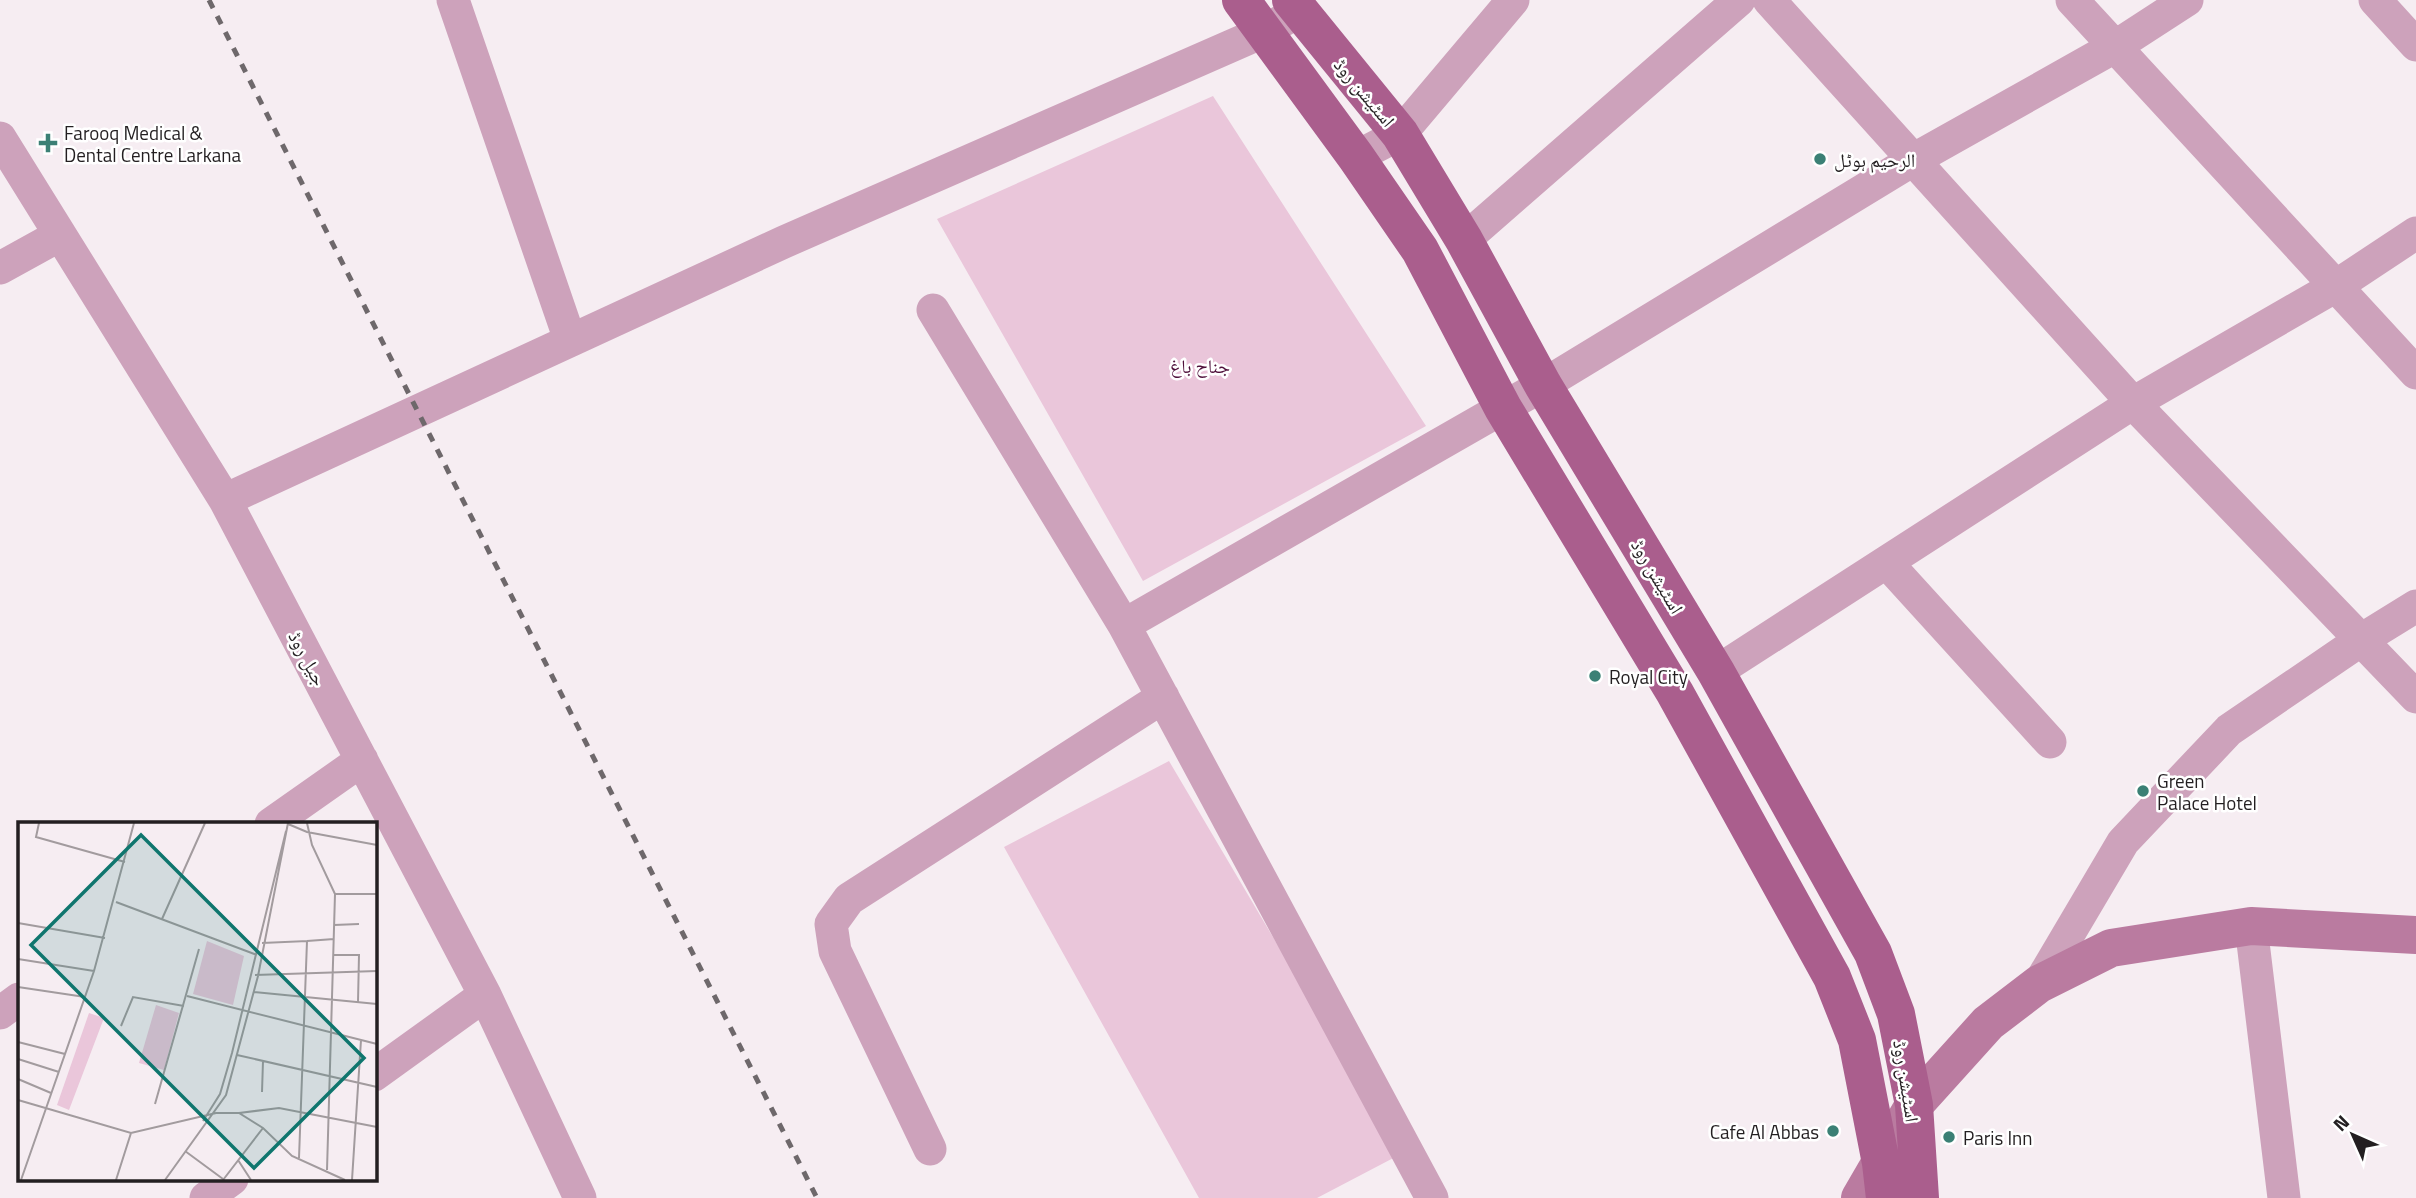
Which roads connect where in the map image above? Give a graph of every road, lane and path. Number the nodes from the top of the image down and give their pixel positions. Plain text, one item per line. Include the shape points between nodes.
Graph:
1 (453, 0) edge
2 (1241, 0) edge
3 (1513, 0) edge
4 (1739, 0) edge
5 (1769, 0) edge
6 (2072, 0) edge
7 (2187, 0) edge
8 (2375, 0) edge
9 (1295, 6) edge
10 (1263, 32) junction
11 (2116, 46) junction
12 (2416, 46) edge
13 (1400, 134) junction
14 (0, 138) edge
15 (1356, 157) junction
16 (1913, 160) junction
17 (2416, 233) edge
18 (60, 234) junction
19 (1464, 240) junction
20 (0, 268) edge
21 (2336, 286) junction
22 (933, 310) dead end
23 (570, 340) junction
24 (2416, 373) edge
25 (1543, 385) junction
26 (2133, 403) junction
27 (1503, 408) junction
28 (225, 500) junction
29 (1886, 564) junction
30 (2416, 606) edge
31 (1124, 625) junction
32 (2361, 640) junction
33 (1716, 672) junction
34 (2416, 697) edge
35 (1163, 698) junction
36 (2050, 742) dead end
37 (362, 760) junction
38 (274, 822) edge
39 (2251, 926) junction
40 (2416, 935) edge
41 (2039, 984) junction
42 (485, 995) junction
43 (18, 1000) edge
44 (0, 1013) edge
45 (376, 1074) edge
46 (1914, 1105) junction
47 (930, 1149) dead end
48 (231, 1180) edge
49 (1883, 1180) edge
50 (571, 1194) edge
51 (206, 1198) edge
52 (1432, 1198) edge
53 (1860, 1198) edge
54 (1920, 1198) edge
55 (2284, 1198) edge

1 - 23 street
2 - 10 main road, اسٹیشن روڈ
3 - 13 street
4 - 19 street
5 - 16 street
6 - 11 street
7 - 11 street
8 - 12 street
9 - 10 street
9 - 13 main road, اسٹیشن روڈ
10 - 15 main road, اسٹیشن روڈ
10 - 23 street
11 - 16 street
11 - 21 street
13 - 15 street
13 - 19 main road, اسٹیشن روڈ
14 - 18 street, جیل روڈ
15 - 27 main road, اسٹیشن روڈ via 1420,250
16 - 25 street
16 - 26 street
17 - 21 street
18 - 20 street
18 - 28 street, جیل روڈ
19 - 25 main road, اسٹیشن روڈ
21 - 24 street
21 - 26 street
22 - 31 street
23 - 28 street
25 - 27 street
25 - 33 main road, اسٹیشن روڈ
26 - 29 street
26 - 32 street
27 - 31 street
27 - 49 main road, اسٹیشن روڈ via 1675,693 1832,977 1857,1040
28 - 37 street, جیل روڈ
29 - 33 street
29 - 36 street
30 - 32 street
31 - 35 street
32 - 34 street
32 - 41 street via 2229,730 2123,842
33 - 46 main road, اسٹیشن روڈ via 1873,953 1896,1014
35 - 47 street via 849,899 831,924 835,951
35 - 52 street
37 - 38 street
37 - 42 street, جیل روڈ
39 - 40 main road
39 - 41 main road via 2111,948
39 - 55 street
41 - 46 main road via 1988,1023
42 - 45 street
42 - 50 street, جیل روڈ
43 - 44 street
46 - 49 main road
46 - 54 main road, اسٹیشن روڈ
48 - 51 street
49 - 53 main road

